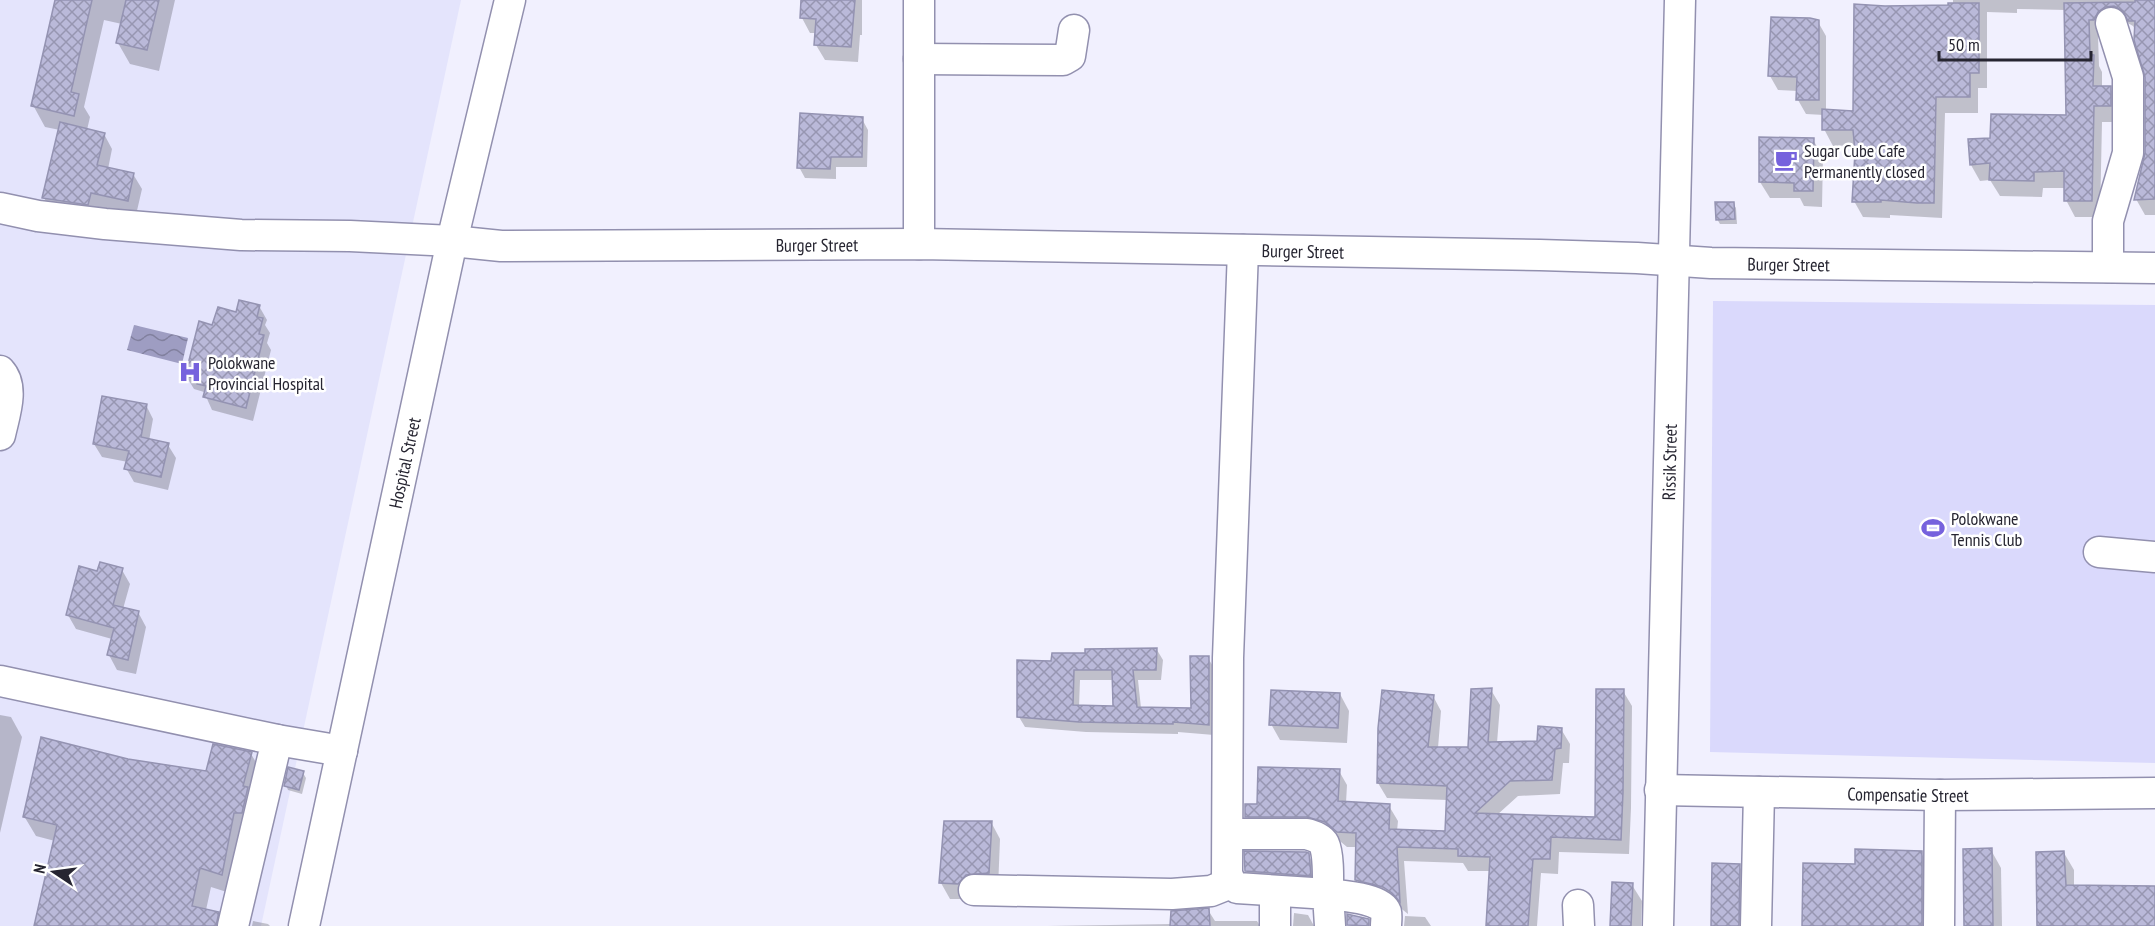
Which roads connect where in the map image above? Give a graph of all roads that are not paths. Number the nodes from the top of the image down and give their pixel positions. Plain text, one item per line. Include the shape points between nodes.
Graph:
1 (510, 0) edge
2 (919, 0) edge
3 (1680, 0) edge
4 (2112, 22) dead end
5 (1074, 30) dead end
6 (919, 59) junction
7 (1, 210) edge
8 (452, 241) junction
9 (919, 244) junction
10 (1243, 250) junction
11 (1675, 260) junction
12 (2108, 267) junction
13 (2155, 268) edge
14 (0, 371) edge
15 (0, 435) edge
16 (2099, 552) dead end
17 (2155, 557) edge
18 (0, 681) edge
19 (277, 740) junction
20 (342, 751) junction
21 (1660, 790) junction
22 (1760, 792) junction
23 (2155, 793) edge
24 (1940, 795) junction
25 (1228, 834) junction
26 (1231, 883) junction
27 (975, 890) dead end
28 (1275, 891) junction
29 (1328, 894) junction
30 (233, 926) edge
31 (304, 926) edge
32 (1275, 926) edge
33 (1330, 926) edge
34 (1386, 926) edge
35 (1658, 926) edge
36 (1756, 926) edge
37 (1939, 926) edge

1 - 8 street, Hospital Street
2 - 6 street
3 - 11 street, Rissik Street
4 - 12 street via 2128,77 2128,153 2108,221
5 - 6 street via 1070,56 1063,60
6 - 9 street
7 - 8 street, Burger Street via 105,224 241,235
8 - 9 street, Burger Street via 501,246
8 - 20 street, Hospital Street
9 - 10 street, Burger Street
10 - 11 street, Burger Street
10 - 25 street via 1228,658
11 - 12 street, Burger Street
11 - 21 street, Rissik Street
12 - 13 street, Burger Street
14 - 15 street via 8,392
16 - 17 street
18 - 19 street
19 - 20 street
19 - 30 street
20 - 31 street, Hospital Street
21 - 22 street, Compensatie Street
21 - 35 street, Rissik Street
22 - 24 street, Compensatie Street
22 - 36 street
23 - 24 street, Compensatie Street
24 - 37 street
25 - 26 street via 1227,874
25 - 29 street via 1307,834 1318,838 1324,844
26 - 27 street via 1211,891 1172,894
26 - 28 street via 1237,888
28 - 29 street
28 - 32 street
29 - 33 street
29 - 34 street via 1381,905 1386,911

